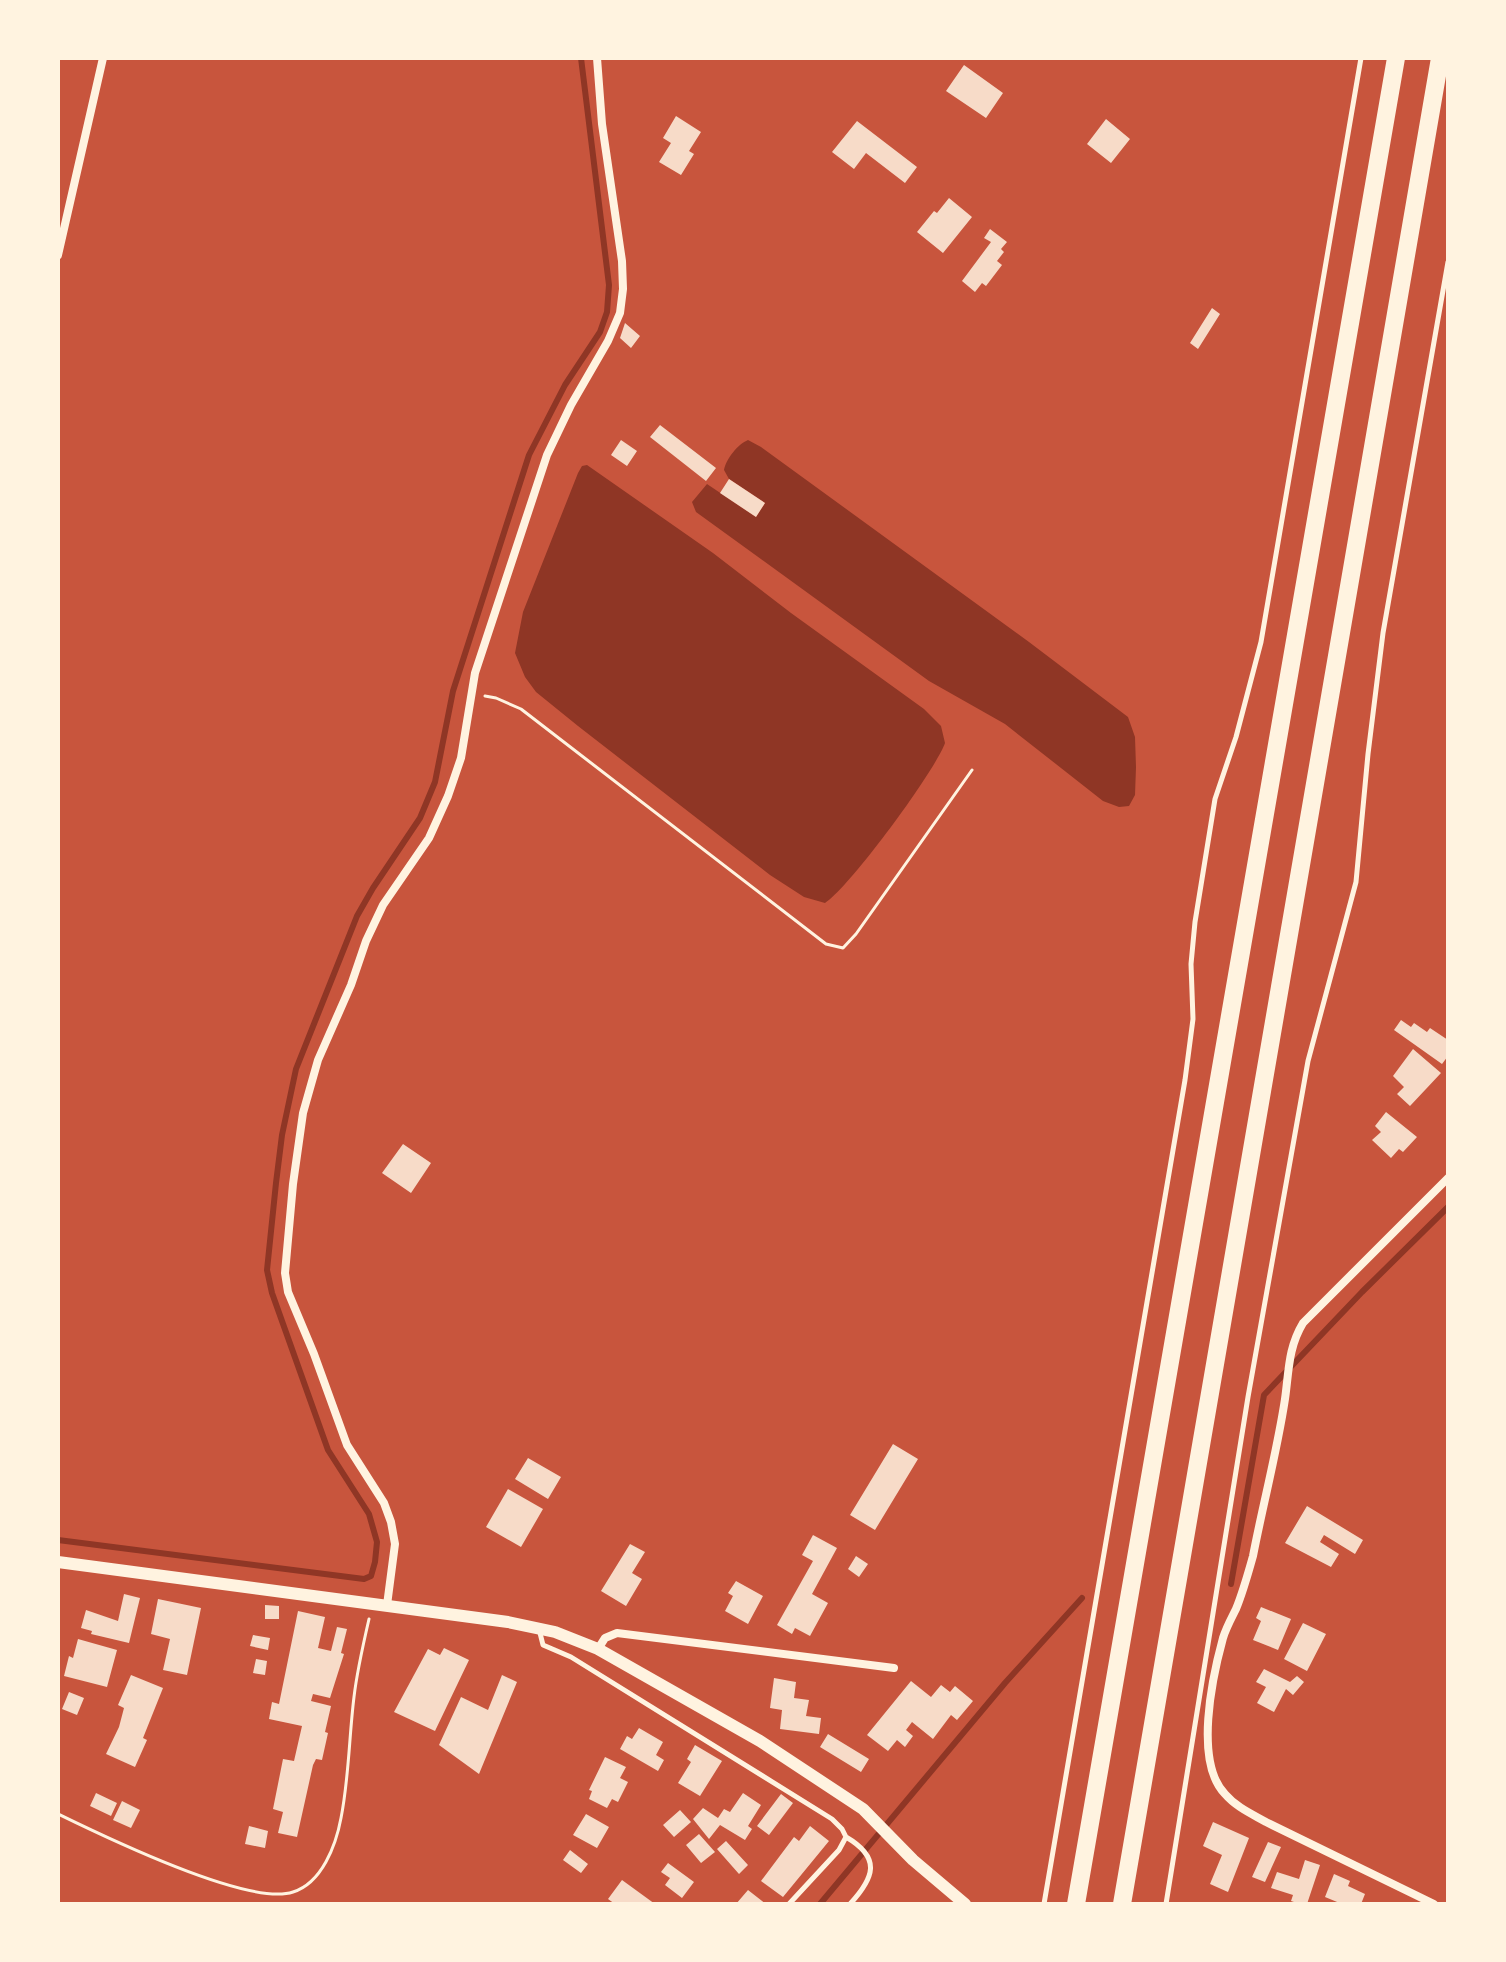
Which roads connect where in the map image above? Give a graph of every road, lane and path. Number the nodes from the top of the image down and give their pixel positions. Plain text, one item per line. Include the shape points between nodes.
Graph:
1 (103, 58) edge
2 (597, 58) edge
3 (1361, 58) edge
4 (1396, 58) edge
5 (1440, 58) edge
6 (58, 255) edge
7 (1448, 262) edge
8 (470, 694) junction
9 (972, 770) dead end
10 (1448, 1178) edge
11 (58, 1562) edge
12 (372, 1603) junction
13 (387, 1605) junction
14 (538, 1628) junction
15 (598, 1649) junction
16 (894, 1668) dead end
17 (58, 1814) edge
18 (846, 1837) junction
19 (789, 1904) edge
20 (850, 1904) edge
21 (965, 1904) edge
22 (1044, 1904) edge
23 (1076, 1904) edge
24 (1122, 1904) edge
25 (1166, 1904) edge
26 (1434, 1904) edge

1 - 6 street
2 - 8 street via 622,261 620,313 547,455
3 - 22 lane via 1261,642 1215,799 1195,922 1193,1019 1185,1080
4 - 23 highway
5 - 24 highway
7 - 25 lane via 1383,633 1356,882 1308,1061
8 - 9 path via 521,709 826,944 843,948
8 - 13 street via 461,758 448,796 429,838 383,905 318,1060 303,1113 293,1184 288,1292 347,1445 391,1522 395,1544
10 - 26 street via 1303,1323 1290,1351 1285,1399 1246,1582 1217,1662 1206,1743 1223,1793 1240,1807
11 - 12 street
12 - 13 street
12 - 17 path via 354,1697 341,1819 334,1846 307,1885 273,1895 208,1879
13 - 14 street
14 - 15 street
14 - 18 lane via 543,1645 571,1657 832,1819
15 - 16 street via 617,1633
15 - 21 street via 823,1781 874,1819
18 - 19 lane
18 - 20 lane via 870,1862 870,1879

